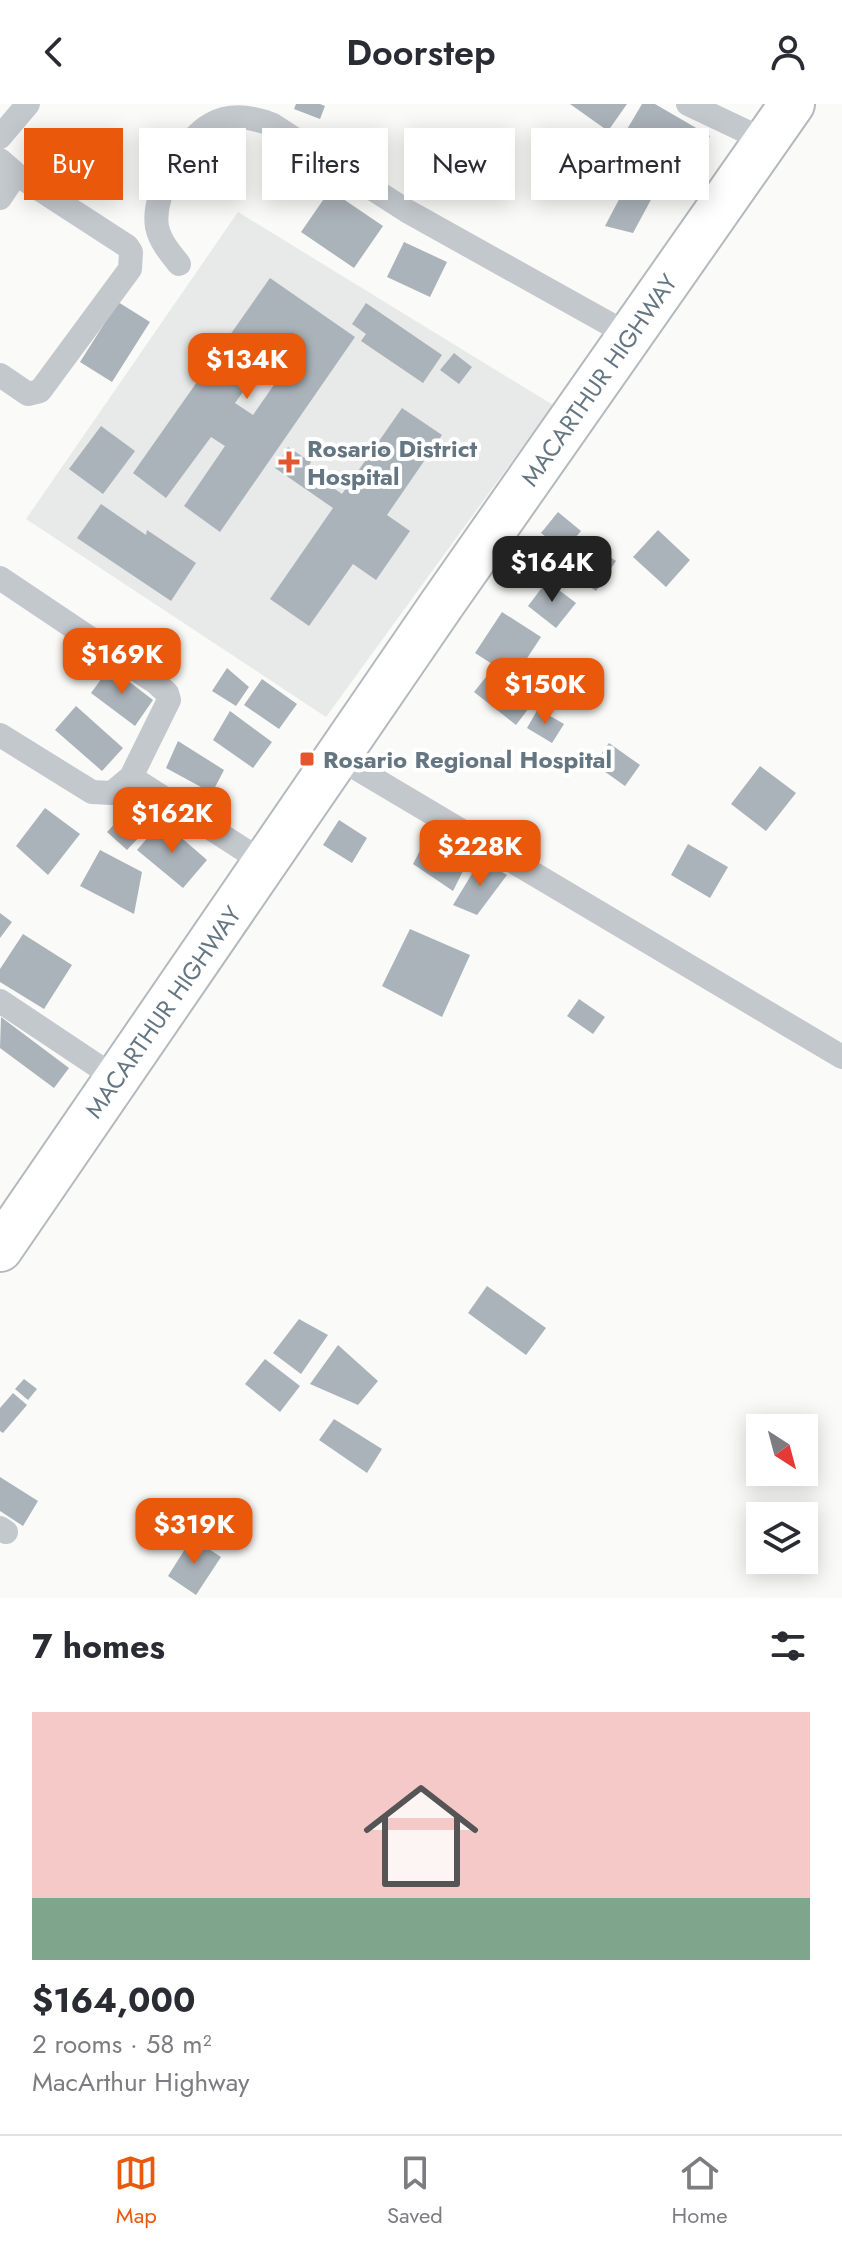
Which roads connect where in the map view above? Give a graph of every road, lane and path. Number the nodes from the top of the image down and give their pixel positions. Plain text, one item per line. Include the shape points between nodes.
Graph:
1 (28, 104) edge
2 (688, 104) edge
3 (792, 104) edge
4 (0, 137) edge
5 (766, 141) junction
6 (8, 167) edge
7 (0, 198) edge
8 (179, 264) dead end
9 (631, 336) junction
10 (0, 375) edge
11 (0, 578) edge
12 (0, 735) edge
13 (339, 758) junction
14 (131, 777) junction
15 (266, 864) junction
16 (0, 1001) edge
17 (842, 1057) edge
18 (117, 1079) junction
19 (0, 1249) edge

1 - 4 street
2 - 5 street
3 - 5 highway, MACARTHUR HIGHWAY
5 - 9 highway, MACARTHUR HIGHWAY
6 - 7 street
6 - 10 street via 127,246 132,258 130,269 40,391 28,394
8 - 9 street via 160,236 156,219 160,195 186,143 225,116 258,117 407,211
9 - 13 highway, MACARTHUR HIGHWAY
11 - 14 street via 167,693 168,709
12 - 14 street via 92,792 112,793
13 - 15 highway, MACARTHUR HIGHWAY
13 - 17 street
14 - 15 street
15 - 18 highway, MACARTHUR HIGHWAY
16 - 18 street
18 - 19 highway, MACARTHUR HIGHWAY

